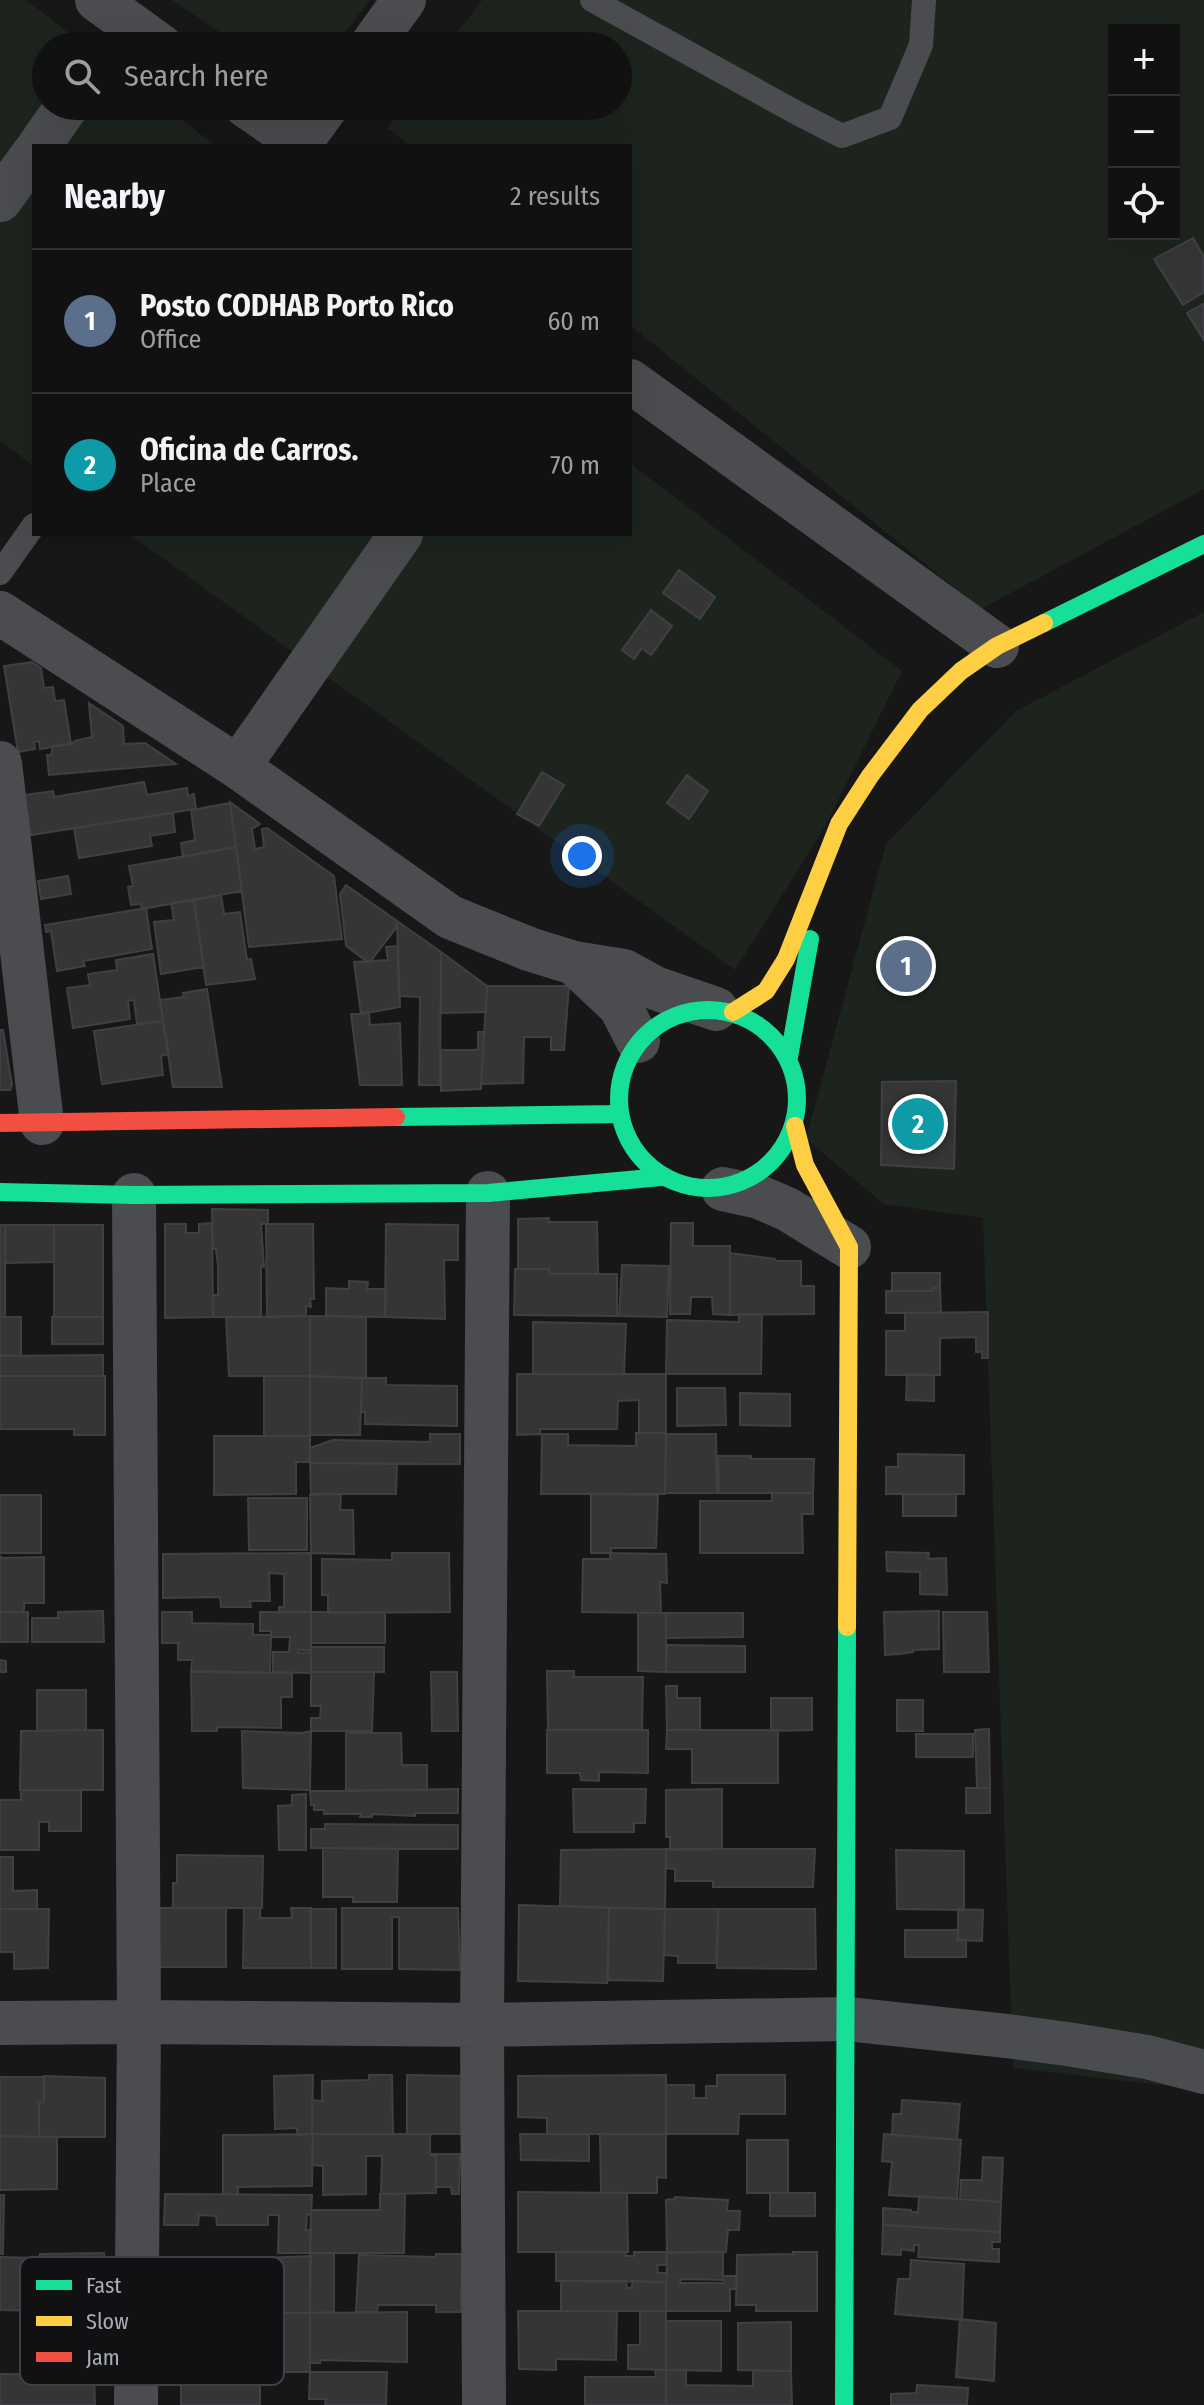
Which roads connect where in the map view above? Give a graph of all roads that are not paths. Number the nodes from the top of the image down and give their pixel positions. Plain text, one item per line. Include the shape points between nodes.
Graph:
1 (404, 0) edge
2 (592, 0) edge
3 (924, 0) edge
4 (381, 32) edge
5 (57, 120) edge
6 (266, 120) edge
7 (318, 120) edge
8 (40, 144) edge
9 (300, 144) edge
10 (302, 144) edge
11 (32, 156) edge
12 (0, 200) edge
13 (632, 382) edge
14 (32, 528) edge
15 (400, 536) edge
16 (1204, 544) edge
17 (0, 573) edge
18 (0, 613) edge
19 (997, 646) junction
20 (0, 763) edge
21 (238, 767) junction
22 (821, 873) junction
23 (574, 963) junction
24 (725, 1010) junction
25 (638, 1041) junction
26 (789, 1057) junction
27 (618, 1114) junction
28 (21, 1123) edge
29 (795, 1126) junction
30 (661, 1177) junction
31 (723, 1189) junction
32 (0, 1192) edge
33 (488, 1193) junction
34 (134, 1195) junction
35 (849, 1247) junction
36 (847, 2019) junction
37 (139, 2022) junction
38 (0, 2023) edge
39 (482, 2025) junction
40 (1204, 2072) edge
41 (137, 2257) edge
42 (136, 2385) edge
43 (136, 2405) edge
44 (484, 2405) edge
45 (844, 2405) edge

1 - 4 street
2 - 3 lane via 842,136 890,118 921,45
5 - 8 street
6 - 9 street
7 - 10 street
11 - 12 street
13 - 19 street
14 - 17 lane
15 - 21 street
16 - 19 street
18 - 21 street
19 - 22 street via 920,710 839,824
20 - 28 street
21 - 23 street via 450,917
22 - 24 street via 786,959 766,991
22 - 26 street
23 - 24 street via 624,971 655,988
23 - 25 street via 620,1006
24 - 25 street via 697,1011 670,1020
24 - 26 street via 766,1029
25 - 27 street via 624,1068
26 - 29 street via 798,1091
27 - 28 street
27 - 30 street via 629,1144
29 - 31 street via 777,1157 753,1178
29 - 35 street via 805,1165
30 - 31 street via 691,1188
30 - 33 street
31 - 35 street via 787,1209
32 - 34 street
33 - 34 street
33 - 39 street
34 - 37 street
35 - 36 street
36 - 39 street
36 - 40 street via 1037,2040 1147,2057
36 - 45 street
37 - 38 street
37 - 39 street
37 - 41 street
39 - 44 street
42 - 43 street

